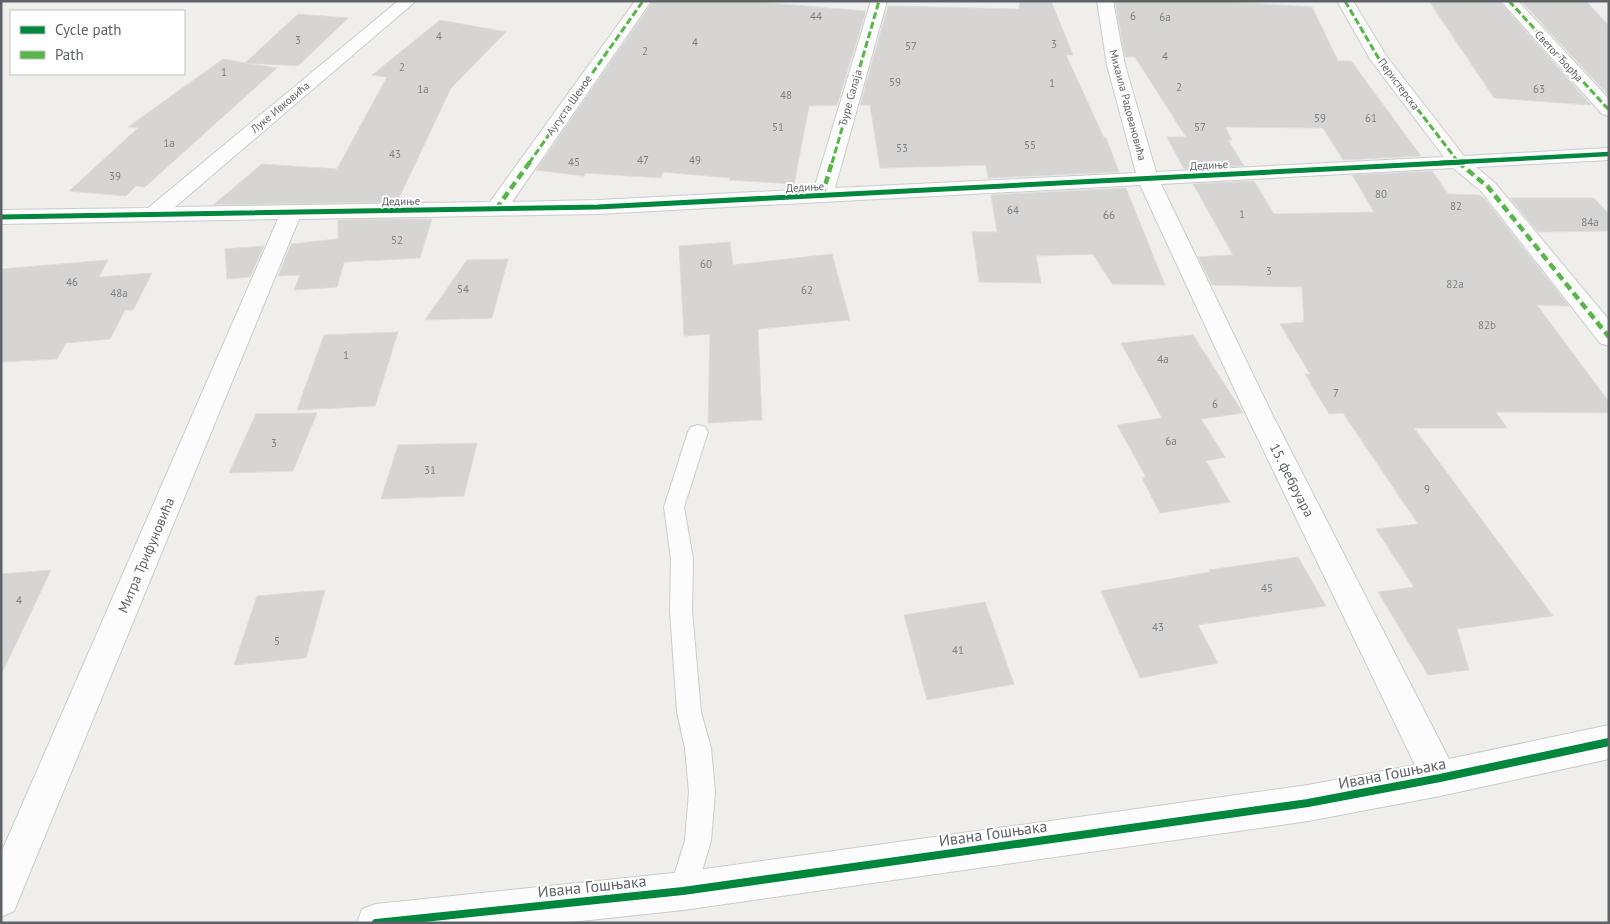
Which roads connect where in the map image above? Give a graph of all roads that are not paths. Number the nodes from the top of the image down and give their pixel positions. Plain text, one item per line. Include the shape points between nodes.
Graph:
1 (408, 1) edge
2 (643, 1) edge
3 (879, 1) edge
4 (1105, 1) edge
5 (1345, 1) edge
6 (1508, 1) edge
7 (1609, 110) edge
8 (1609, 154) edge
9 (1459, 163) junction
10 (1148, 178) junction
11 (822, 196) junction
12 (496, 209) junction
13 (291, 213) junction
14 (154, 214) junction
15 (1, 217) edge
16 (1609, 337) edge
17 (698, 432) dead end
18 (1609, 742) edge
19 (1440, 778) junction
20 (683, 890) junction
21 (1, 898) edge
22 (376, 923) edge

1 - 14 street, Луке Ивковића
2 - 12 street, Аугуста Шеное
3 - 11 street, Ђуре Салаја
4 - 10 street, Михаила Радовановића via 1116,65
5 - 9 street, Перистерска via 1379,60
6 - 7 street, Светог Ђорђа
8 - 9 street, Дедиње
9 - 10 street, Дедиње
9 - 16 street via 1488,187
10 - 11 street, Дедиње
10 - 19 street, 15. фебруара via 1259,414
11 - 12 street, Дедиње
12 - 13 street, Дедиње
13 - 14 street, Дедиње
13 - 21 street, Митра Трифуновића
14 - 15 street, Дедиње
17 - 20 lane via 674,507 682,559 681,611 689,712 698,748 702,792 698,841
18 - 19 street, Ивана Гошњака
19 - 20 street, Ивана Гошњака via 1308,802
20 - 22 street, Ивана Гошњака

